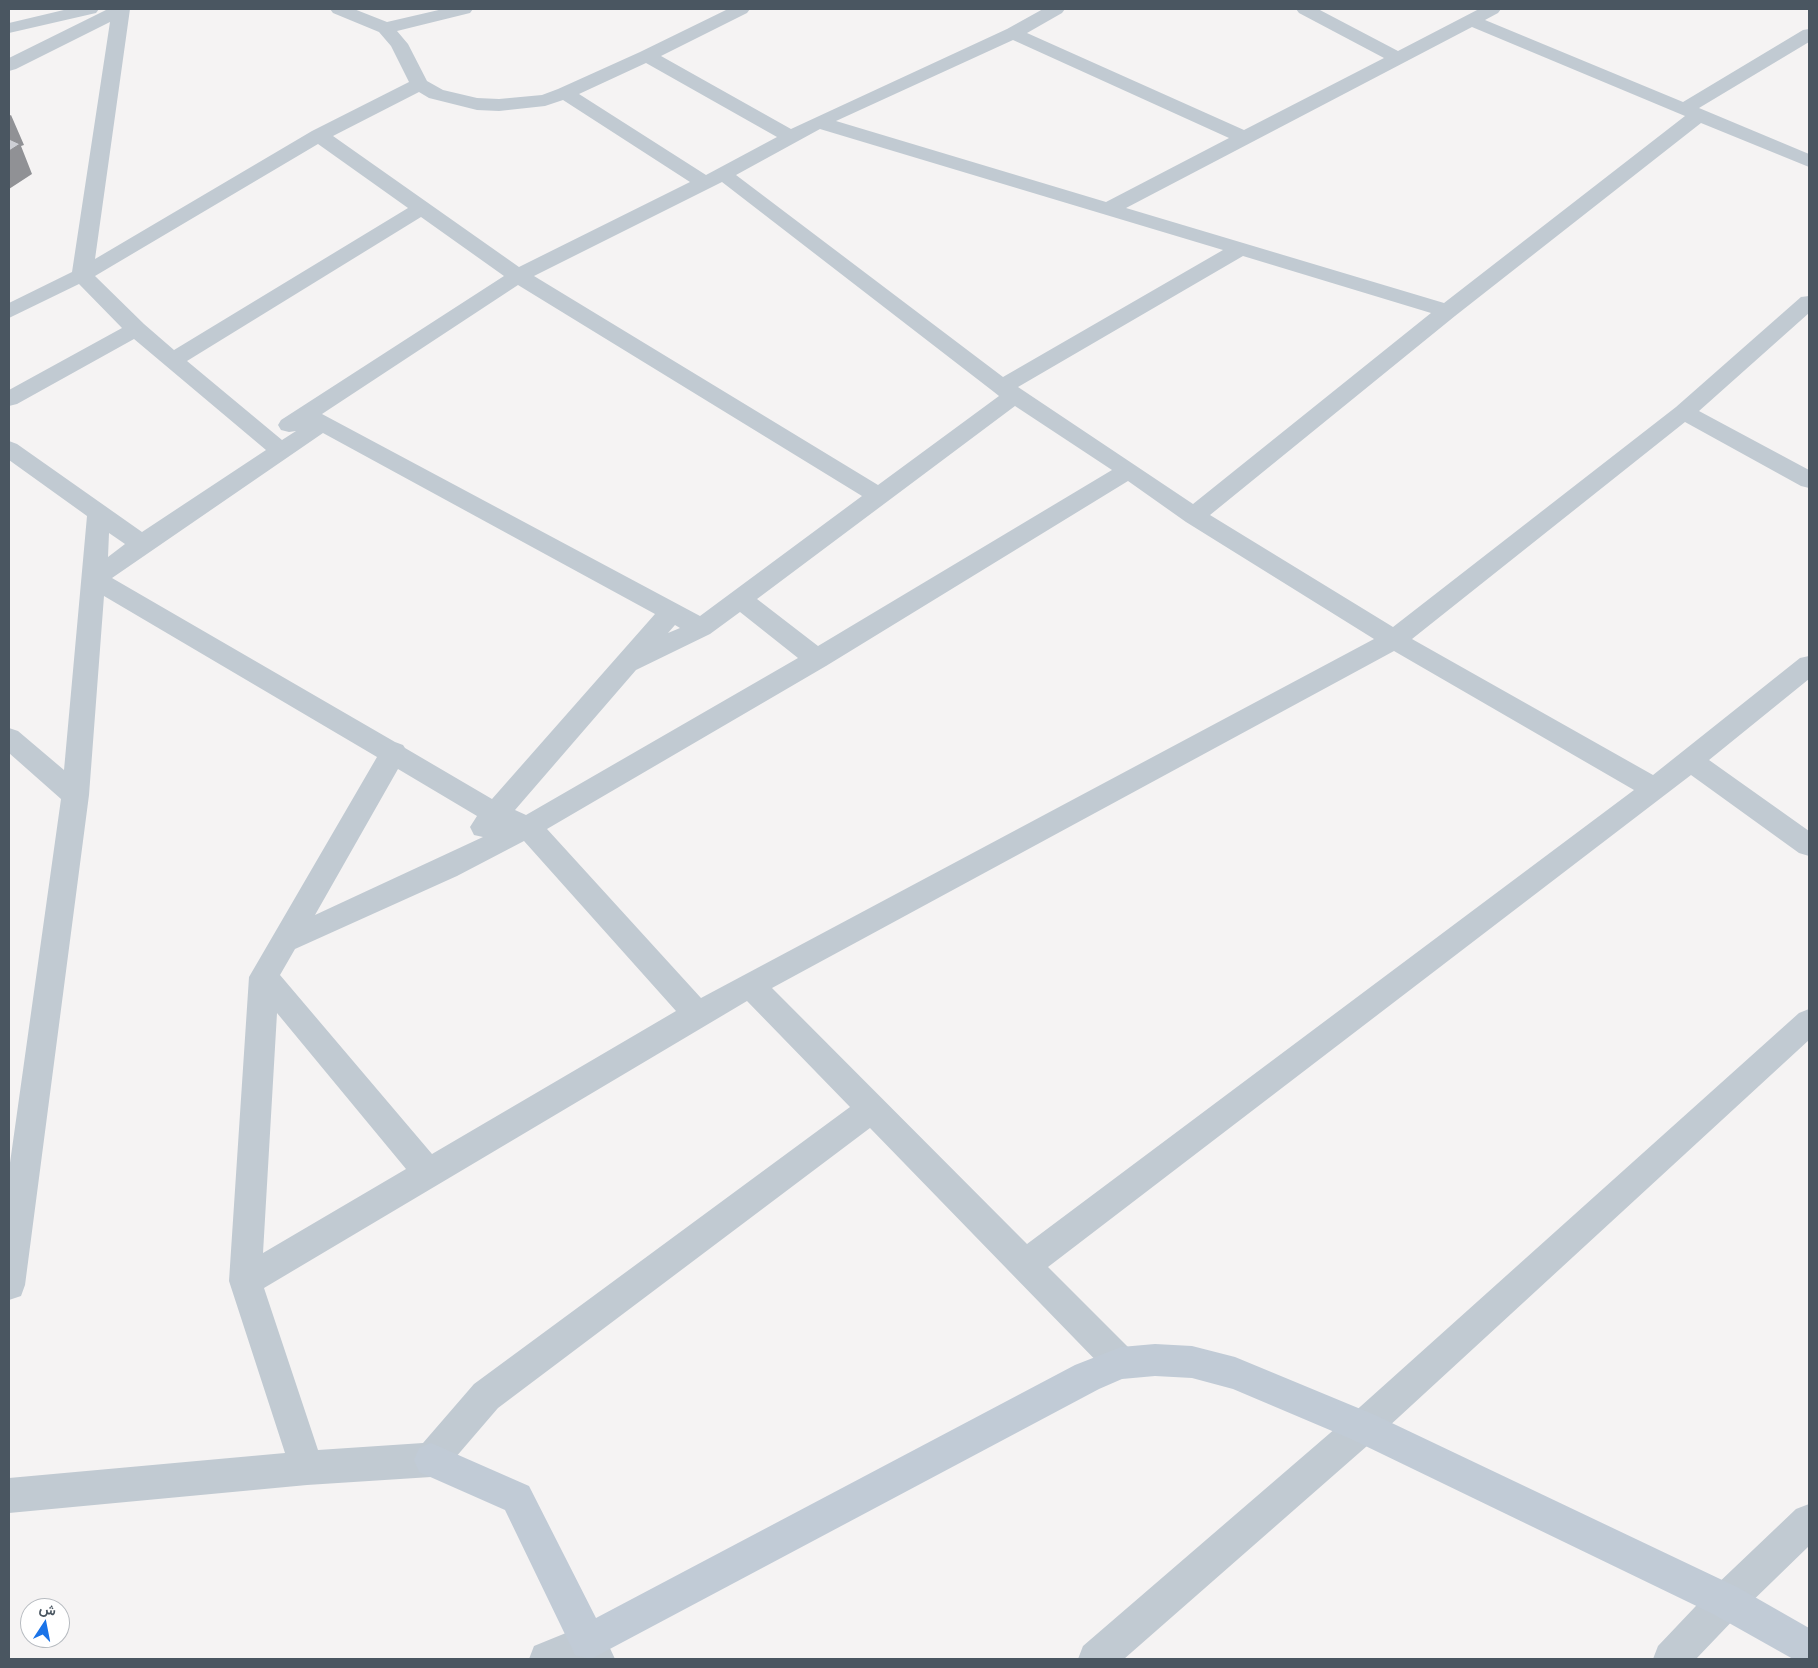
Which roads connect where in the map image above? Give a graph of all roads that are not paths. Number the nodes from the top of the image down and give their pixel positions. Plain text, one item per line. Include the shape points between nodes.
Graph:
1 (90, 9) edge
2 (339, 9) edge
3 (464, 9) edge
4 (741, 9) edge
5 (1056, 9) edge
6 (1305, 9) edge
7 (1492, 9) edge
8 (121, 10) edge
9 (1471, 20) junction
10 (13, 21) edge
11 (385, 28) junction
12 (1013, 33) junction
13 (1809, 34) edge
14 (647, 56) junction
15 (1398, 58) junction
16 (9, 65) edge
17 (419, 84) junction
18 (564, 93) junction
19 (1692, 112) junction
20 (818, 122) junction
21 (320, 135) junction
22 (790, 136) junction
23 (1245, 138) junction
24 (1809, 161) edge
25 (714, 178) junction
26 (422, 208) junction
27 (1108, 209) junction
28 (1241, 249) junction
29 (82, 275) junction
30 (518, 276) junction
31 (1809, 303) edge
32 (9, 311) edge
33 (1447, 311) junction
34 (136, 329) junction
35 (173, 360) junction
36 (1009, 391) junction
37 (9, 399) edge
38 (1684, 412) junction
39 (314, 419) junction
40 (275, 446) junction
41 (9, 449) edge
42 (1129, 470) junction
43 (1809, 480) edge
44 (879, 496) junction
45 (100, 515) junction
46 (1194, 516) junction
47 (142, 544) junction
48 (94, 579) junction
49 (740, 599) junction
50 (672, 612) junction
51 (701, 628) junction
52 (1394, 640) junction
53 (817, 659) junction
54 (626, 664) junction
55 (1809, 665) edge
56 (9, 738) edge
57 (394, 752) junction
58 (1690, 761) junction
59 (1655, 789) junction
60 (75, 795) junction
61 (496, 814) junction
62 (528, 828) junction
63 (1809, 846) edge
64 (447, 868) junction
65 (285, 941) junction
66 (264, 977) junction
67 (751, 986) junction
68 (697, 1014) junction
69 (1809, 1022) edge
70 (871, 1109) junction
71 (429, 1173) junction
72 (1025, 1265) junction
73 (245, 1281) junction
74 (9, 1285) edge
75 (1121, 1363) junction
76 (1363, 1427) junction
77 (431, 1460) junction
78 (307, 1468) junction
79 (9, 1496) edge
80 (1809, 1522) edge
81 (1726, 1601) junction
82 (1809, 1648) edge
83 (593, 1650) edge
84 (547, 1659) edge
85 (1096, 1659) edge
86 (1671, 1659) edge

1 - 10 street
2 - 11 street
3 - 11 street
4 - 14 street
5 - 12 street
6 - 15 street
7 - 9 street
8 - 16 street
8 - 29 street
9 - 15 street
9 - 19 street
10 - 16 street
11 - 17 street via 399,44
12 - 20 street
12 - 23 street
13 - 19 street
14 - 18 street
14 - 22 street
15 - 23 street
17 - 18 street via 436,94 476,104 522,104
17 - 21 street
18 - 25 street
19 - 24 street
19 - 33 street
20 - 22 street
20 - 27 street
21 - 26 street
21 - 29 street
22 - 25 street
23 - 27 street
25 - 30 street
25 - 36 street
26 - 30 street
26 - 35 street
27 - 28 street
28 - 33 street
28 - 36 street
29 - 32 street
29 - 34 street
30 - 39 street
30 - 44 street
31 - 38 street
33 - 46 street
34 - 35 street
34 - 37 street
35 - 40 street
36 - 42 street
36 - 44 street
38 - 43 street
38 - 52 street
39 - 40 street
39 - 50 street
40 - 47 street
41 - 45 street
42 - 46 street
42 - 53 street
44 - 49 street
45 - 47 street
45 - 48 street
46 - 52 street
47 - 48 street
48 - 57 street
48 - 60 street
49 - 51 street
49 - 53 street
50 - 51 street
50 - 54 street
51 - 54 street
52 - 59 street
52 - 67 street
53 - 62 street
54 - 61 street
55 - 58 street
56 - 60 street
57 - 61 street
57 - 65 street
58 - 59 street
58 - 63 street
59 - 72 street
60 - 74 street
61 - 62 street
61 - 64 street
62 - 64 street
62 - 68 street
64 - 65 street
65 - 66 street
66 - 71 street
66 - 73 street
67 - 68 street
67 - 70 street
68 - 71 street
69 - 76 street
70 - 72 street
70 - 77 street via 486,1396
71 - 73 street
72 - 75 street
73 - 78 street
75 - 76 street via 1155,1360 1192,1362 1235,1373
75 - 83 street via 1088,1377
76 - 81 street
76 - 85 street
77 - 78 street
77 - 83 street via 516,1498
78 - 79 street
80 - 81 street
81 - 82 street
81 - 86 street
83 - 84 street

